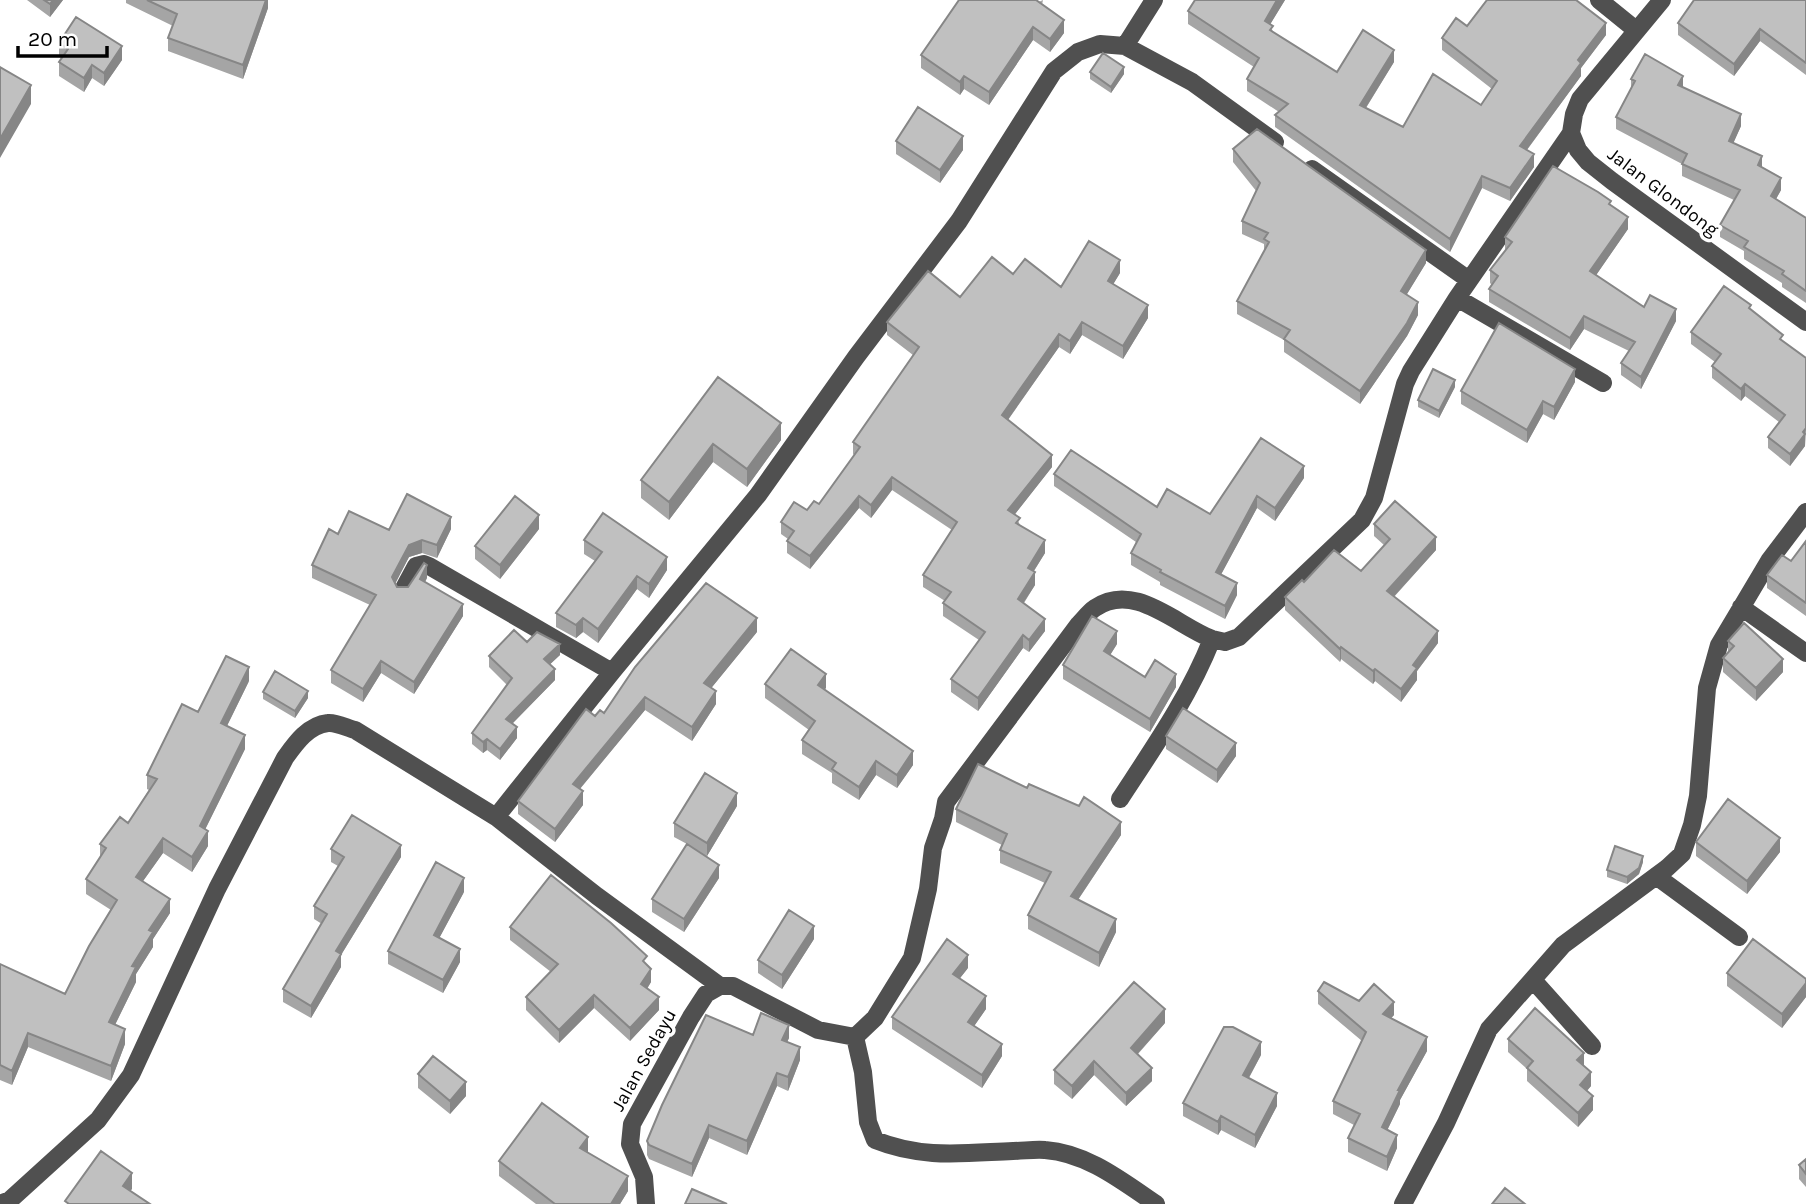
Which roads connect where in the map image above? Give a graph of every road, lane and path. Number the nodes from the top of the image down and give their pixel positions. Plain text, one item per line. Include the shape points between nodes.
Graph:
1 (1154, 0) edge
2 (1599, 0) edge
3 (1662, 0) edge
4 (1636, 30) junction
5 (1125, 46) junction
6 (1571, 133) junction
7 (1469, 281) junction
8 (1457, 298) junction
9 (1806, 322) edge
10 (1603, 383) dead end
11 (1806, 512) edge
12 (403, 590) edge
13 (1741, 607) junction
14 (1212, 639) junction
15 (1806, 653) edge
16 (612, 672) junction
17 (1119, 799) dead end
18 (496, 817) junction
19 (1656, 876) junction
20 (1739, 937) dead end
21 (1533, 980) junction
22 (720, 986) junction
23 (855, 1037) junction
24 (1592, 1046) dead end
25 (7, 1201) edge
26 (646, 1204) edge
27 (1156, 1204) edge
28 (1403, 1204) edge

1 - 5 street
2 - 4 street
3 - 4 street
4 - 6 street via 1580,99
5 - 7 street via 1192,82
5 - 16 street via 1100,44 1078,52 1054,71 959,221 758,495
6 - 7 street
6 - 9 street, Jalan Glondong via 1588,162
7 - 8 street
8 - 10 street
8 - 14 street via 1405,384 1374,498 1362,520 1239,637 1225,642
11 - 13 street
12 - 16 street via 416,566 425,564
13 - 15 street
13 - 19 street via 1719,645 1707,688 1692,825 1682,854
14 - 17 street via 1172,719
14 - 23 street via 1125,598 1095,608 1079,624 946,802 912,958 875,1018
16 - 18 street
18 - 22 street
18 - 25 street via 355,730 330,723 314,727 285,758 217,888 131,1074 97,1120
19 - 20 street
19 - 21 street via 1563,945
21 - 24 street
21 - 28 street via 1489,1029
22 - 23 street via 745,991 818,1030
22 - 26 street, Jalan Sedayu via 706,994 691,1017 632,1124 630,1144 644,1177
23 - 27 street via 875,1140 924,1154 1046,1150 1103,1169

